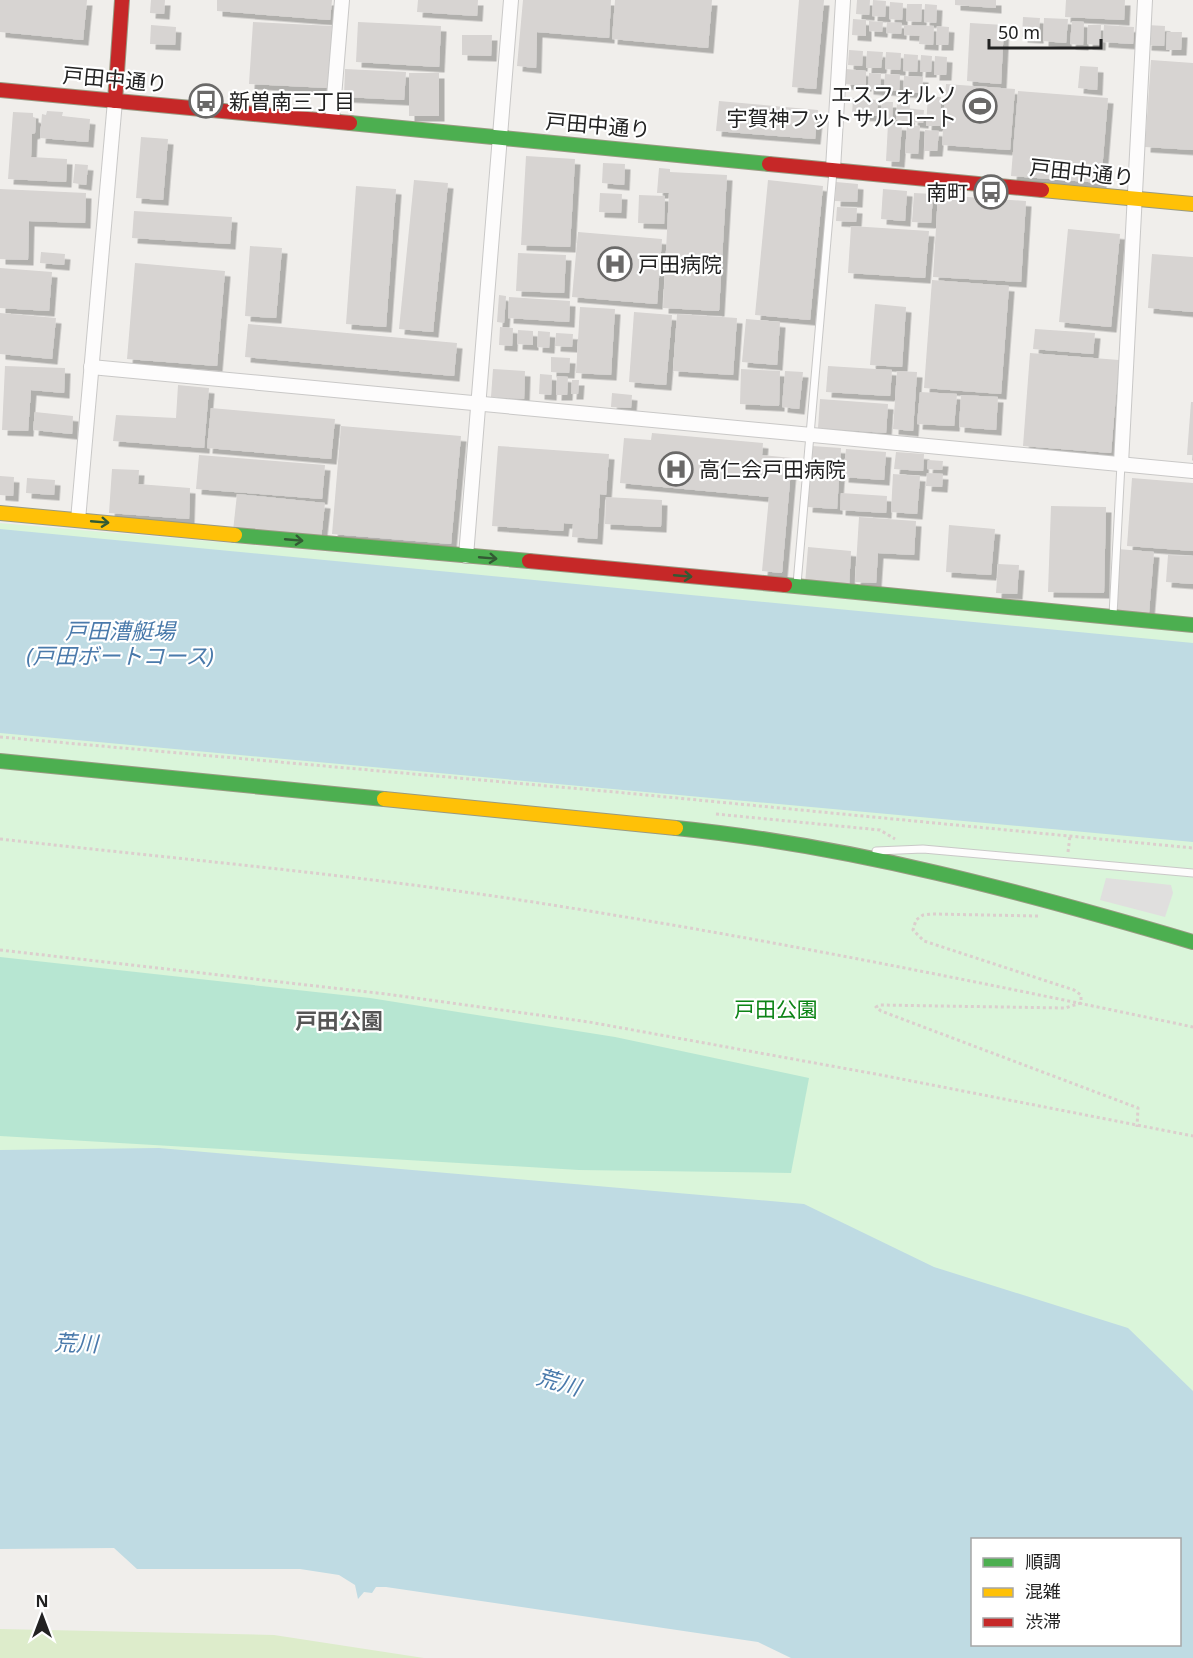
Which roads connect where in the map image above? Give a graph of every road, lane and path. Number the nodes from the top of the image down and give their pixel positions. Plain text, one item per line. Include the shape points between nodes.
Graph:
1 (122, 0) edge
2 (342, 0) edge
3 (511, 0) edge
4 (843, 0) edge
5 (1145, 0) edge
6 (0, 90) edge
7 (114, 101) junction
8 (332, 121) junction
9 (500, 137) junction
10 (833, 169) junction
11 (1135, 198) junction
12 (1193, 204) edge
13 (91, 367) junction
14 (479, 404) junction
15 (809, 434) junction
16 (1121, 464) junction
17 (1193, 471) edge
18 (0, 513) edge
19 (78, 520) junction
20 (466, 556) junction
21 (797, 586) junction
22 (1113, 617) junction
23 (1193, 625) edge
24 (0, 736) edge
25 (0, 762) edge
26 (1070, 836) junction
27 (0, 838) edge
28 (1193, 848) edge
29 (843, 852) junction
30 (1068, 855) dead end
31 (1193, 873) edge
32 (1047, 919) dead end
33 (1193, 942) edge
34 (0, 950) edge
35 (1081, 1004) junction
36 (1193, 1028) edge
37 (1137, 1127) junction
38 (1193, 1129) edge
39 (1192, 1136) edge

1 - 7 street
2 - 8 street
3 - 9 street
4 - 10 street
5 - 11 street
6 - 7 street, 戸田中通り
7 - 8 street, 戸田中通り
7 - 13 street
8 - 9 street, 戸田中通り
9 - 10 street, 戸田中通り
9 - 14 street
10 - 11 street, 戸田中通り
10 - 15 lane
11 - 12 street, 戸田中通り
11 - 16 street
13 - 14 street
13 - 19 street
14 - 15 street
14 - 20 street
15 - 16 street
15 - 21 lane
16 - 17 street
16 - 22 lane
18 - 19 street
19 -> 20 street
20 -> 21 street
21 - 22 street
22 - 23 street
24 - 26 path
25 - 29 street via 683,829
26 - 28 path
26 - 30 path
27 - 35 path via 282,869 543,904 790,946
29 - 31 lane via 923,849
29 - 33 street via 1008,890
32 - 35 path via 1028,915 933,914 916,920 913,930 924,941 1074,990 1081,995
34 - 37 path via 386,994 589,1022
35 - 36 path
35 - 37 path via 1065,1008 876,1007 1138,1108
37 - 39 path
38 - 39 path

